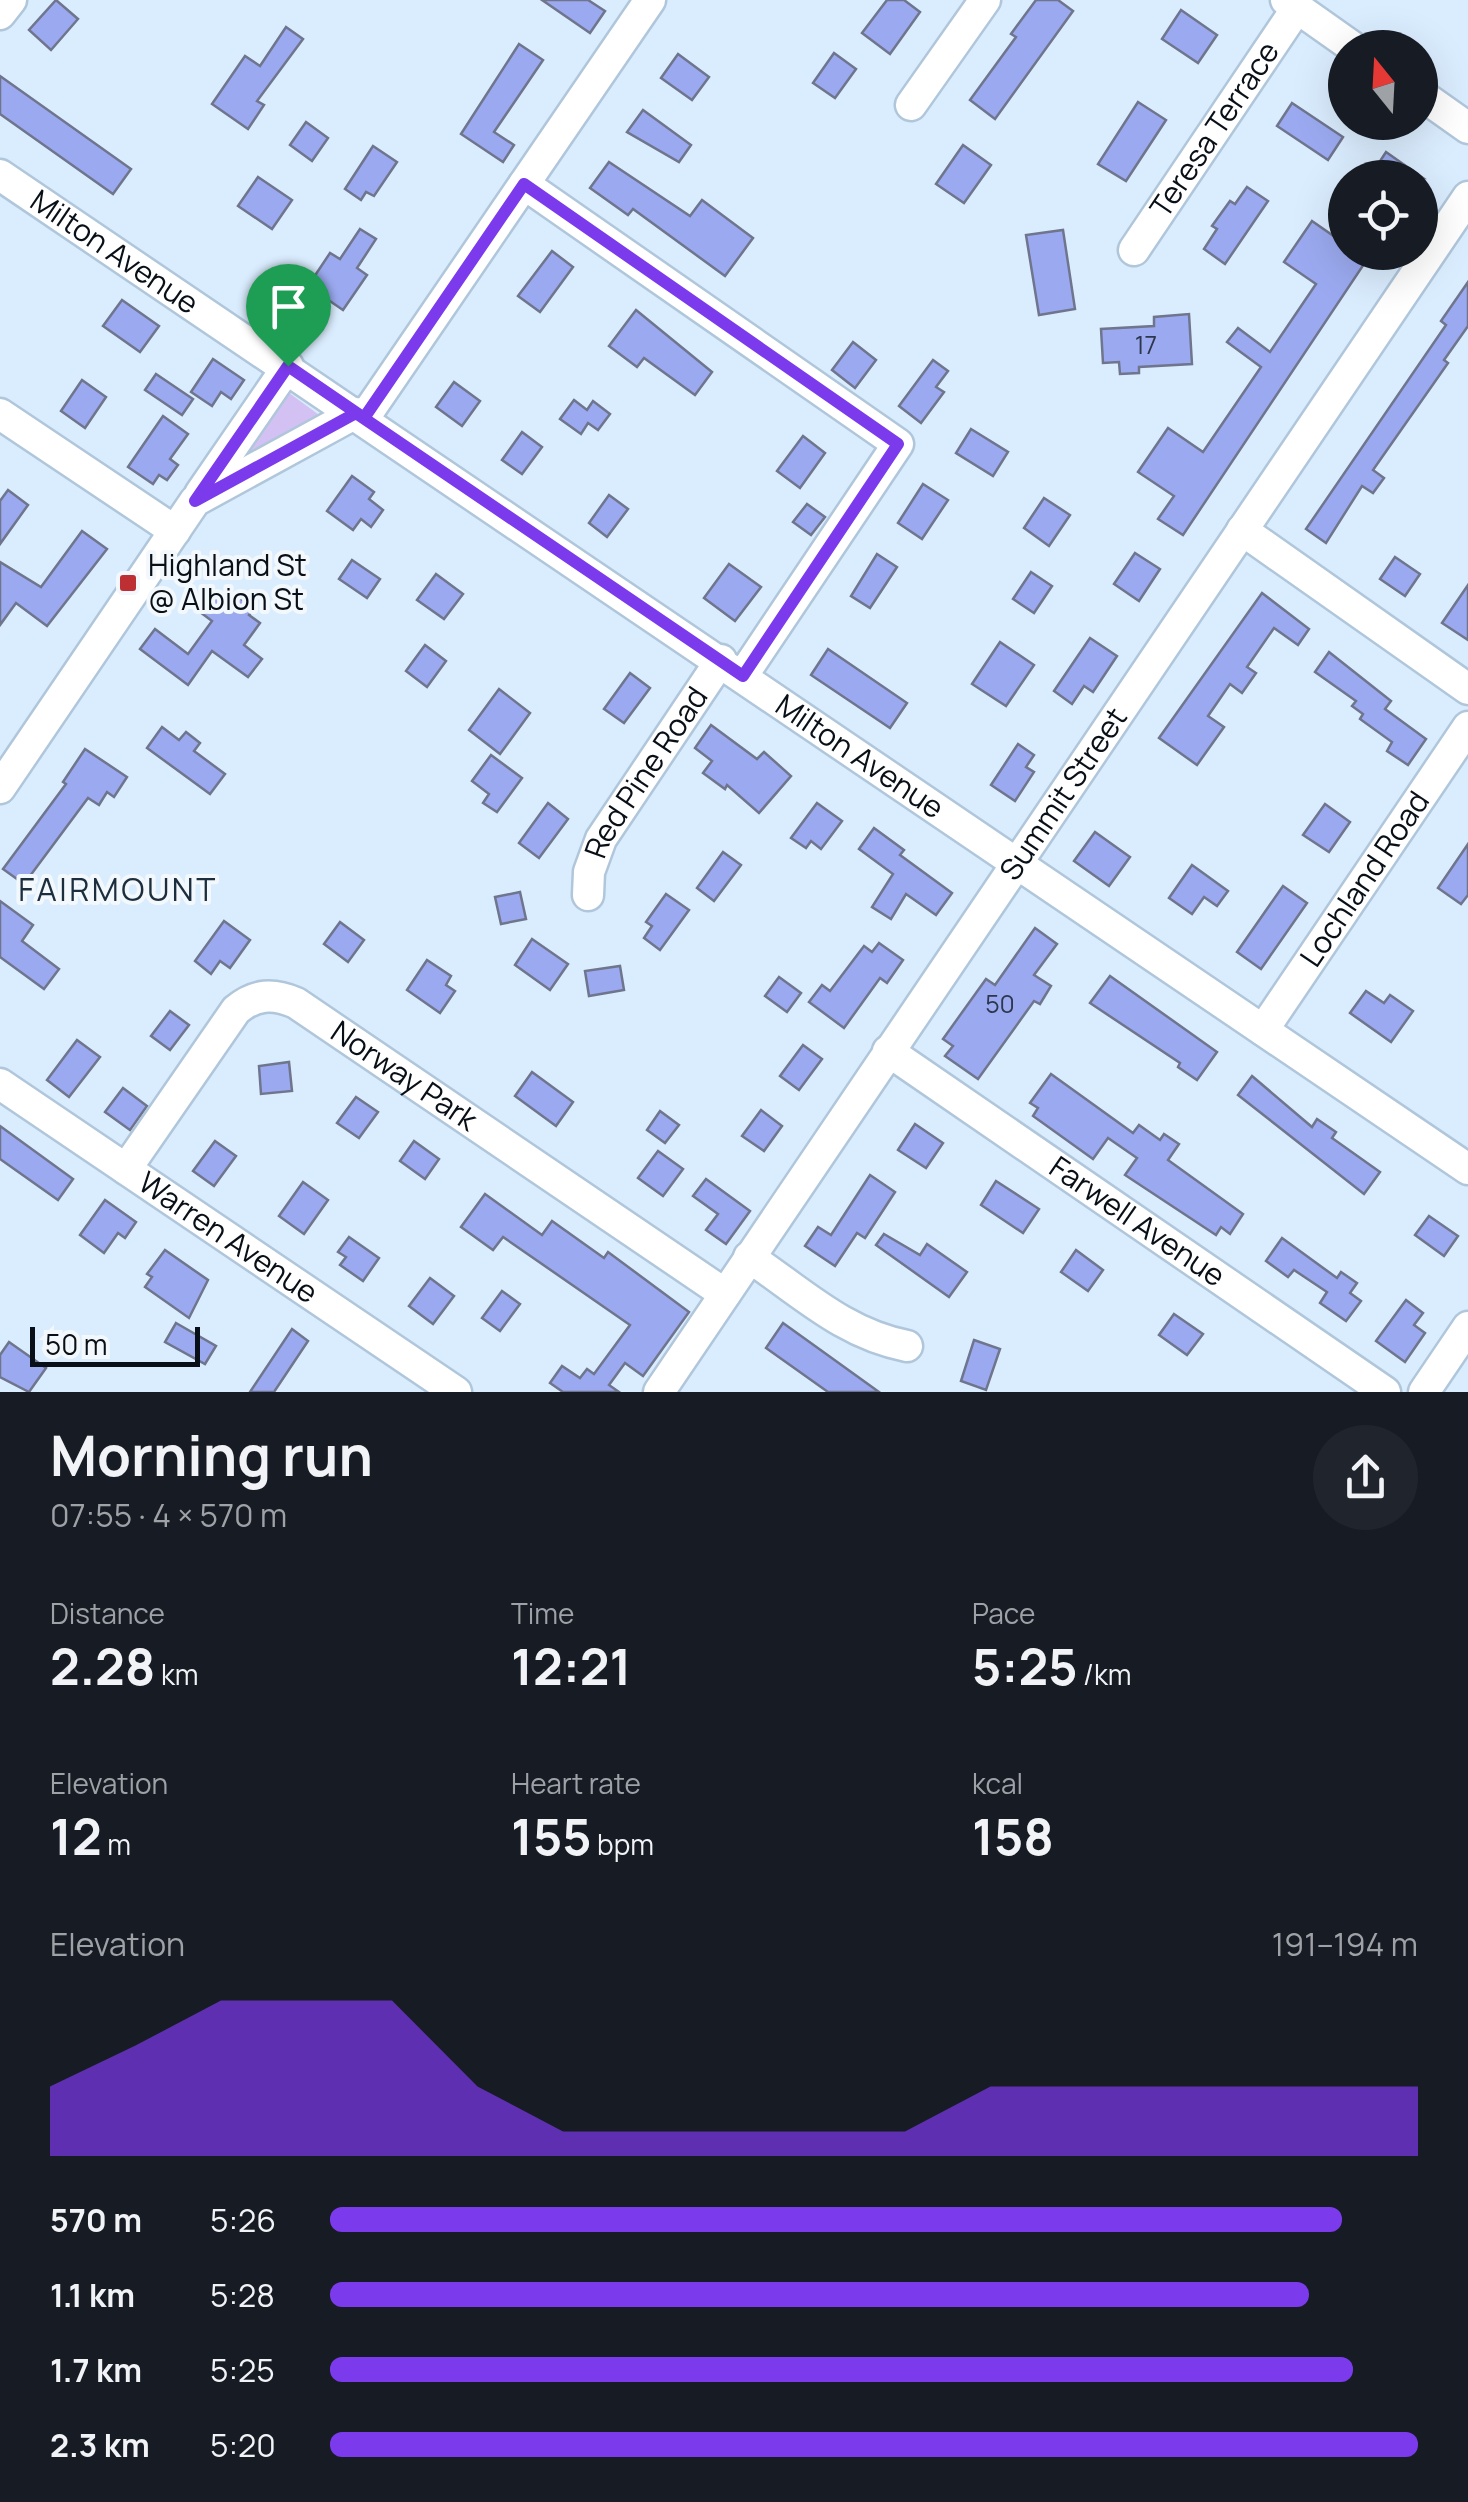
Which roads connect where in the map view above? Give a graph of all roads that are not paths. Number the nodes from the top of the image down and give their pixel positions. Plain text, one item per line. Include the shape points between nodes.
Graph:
1 (11, 0) edge
2 (650, 0) edge
3 (985, 0) edge
4 (1291, 4) edge
5 (0, 14) edge
6 (1328, 30) edge
7 (911, 105) dead end
8 (1438, 107) edge
9 (1468, 128) edge
10 (0, 175) edge
11 (524, 184) junction
12 (1468, 196) edge
13 (1134, 250) dead end
14 (288, 366) junction
15 (0, 414) edge
16 (360, 416) junction
17 (195, 501) junction
18 (1242, 530) junction
19 (175, 531) junction
20 (732, 668) junction
21 (1468, 689) edge
22 (1468, 728) edge
23 (0, 788) edge
24 (1016, 862) junction
25 (588, 894) dead end
26 (1263, 1030) junction
27 (888, 1052) junction
28 (0, 1084) edge
29 (126, 1168) junction
30 (1468, 1169) edge
31 (749, 1257) junction
32 (725, 1294) junction
33 (1468, 1327) edge
34 (907, 1346) dead end
35 (456, 1392) edge
36 (658, 1392) edge
37 (1386, 1392) edge
38 (1424, 1392) edge

1 - 5 street
2 - 11 street
3 - 7 street
4 - 6 street
4 - 13 street, Teresa Terrace
8 - 9 street
10 - 14 street, Milton Avenue
11 - 16 street
11 - 20 street, Red Pine Road via 898,444
12 - 18 street, Summit Street
14 - 16 street, Milton Avenue
14 - 17 street
15 - 19 street
16 - 17 street
16 - 20 street, Milton Avenue
17 - 19 street
18 - 21 street
18 - 24 street, Summit Street
19 - 23 street
20 - 24 street, Milton Avenue
20 - 25 street, Red Pine Road via 601,839
22 - 26 street, Lochland Road
24 - 26 street, Milton Avenue
24 - 27 street, Summit Street
26 - 30 street, Milton Avenue
27 - 31 street, Summit Street
27 - 37 street, Farwell Avenue
28 - 29 street, Warren Avenue
29 - 32 street, Norway Park via 236,1010 253,998 276,996 296,1003
29 - 35 street, Warren Avenue
31 - 32 street, Summit Street
31 - 34 street via 832,1318
32 - 36 street, Summit Street
33 - 38 street

